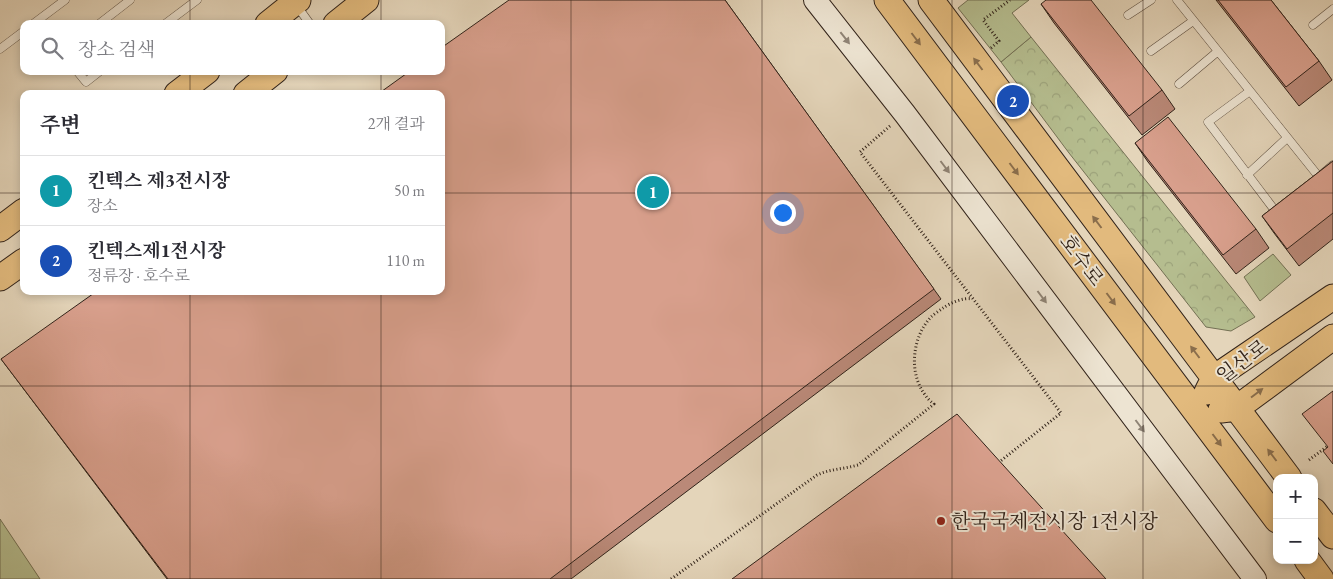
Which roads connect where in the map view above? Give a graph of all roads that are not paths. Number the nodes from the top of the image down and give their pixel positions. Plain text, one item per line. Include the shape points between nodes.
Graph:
1 (65, 0) edge
2 (130, 0) edge
3 (197, 0) edge
4 (366, 0) edge
5 (815, 0) edge
6 (887, 0) edge
7 (931, 0) edge
8 (1150, 0) edge
9 (1177, 0) edge
10 (295, 1) edge
11 (1333, 9) edge
12 (1128, 15) dead end
13 (40, 20) edge
14 (105, 20) edge
15 (170, 20) edge
16 (273, 20) edge
17 (307, 20) edge
18 (341, 20) edge
19 (1193, 21) junction
20 (1313, 25) dead end
21 (20, 33) edge
22 (1, 45) edge
23 (1151, 51) dead end
24 (1217, 52) junction
25 (80, 75) edge
26 (95, 75) edge
27 (202, 75) edge
28 (270, 75) edge
29 (1179, 84) dead end
30 (182, 90) edge
31 (251, 90) edge
32 (1250, 91) junction
33 (1287, 138) junction
34 (1333, 165) edge
35 (1247, 175) junction
36 (1319, 177) junction
37 (1312, 183) edge
38 (1283, 206) edge
39 (20, 214) edge
40 (0, 229) edge
41 (20, 264) edge
42 (0, 278) edge
43 (1333, 297) edge
44 (1325, 343) edge
45 (1214, 378) junction
46 (1237, 408) junction
47 (1196, 413) junction
48 (1286, 474) edge
49 (1267, 494) edge
50 (1277, 519) edge
51 (1318, 519) edge
52 (1326, 536) edge
53 (1310, 564) edge
54 (1255, 579) edge
55 (1321, 579) edge

1 - 13 lane
2 - 14 lane
3 - 15 lane
4 - 18 main road
5 -> 54 main road via 911,122
6 -> 47 main road, 호수로
45 -> 7 main road, 호수로
8 - 12 lane
9 - 19 lane
10 - 16 main road
10 - 17 lane
11 - 20 lane
19 - 23 lane
19 - 24 lane
21 - 22 lane
24 - 29 lane
24 - 32 lane
25 - 26 lane via 86,82
27 - 30 main road
28 - 31 main road
32 - 33 lane
32 - 35 lane via 1208,122
33 - 35 lane
33 - 36 lane
34 - 36 lane
35 - 38 lane via 1276,212
36 - 37 lane
39 - 40 main road
41 - 42 main road
43 - 44 main road via 1327,318 1298,339 1295,348 1303,352
43 - 45 main road, 일산로
46 -> 44 main road, 일산로
45 - 46 main road, 호수로
45 - 47 main road, 일산로
46 - 47 main road, 일산로
48 -> 46 main road, 호수로
47 -> 49 main road, 호수로
49 - 50 main road, 호수로
51 - 52 main road
53 - 55 main road

